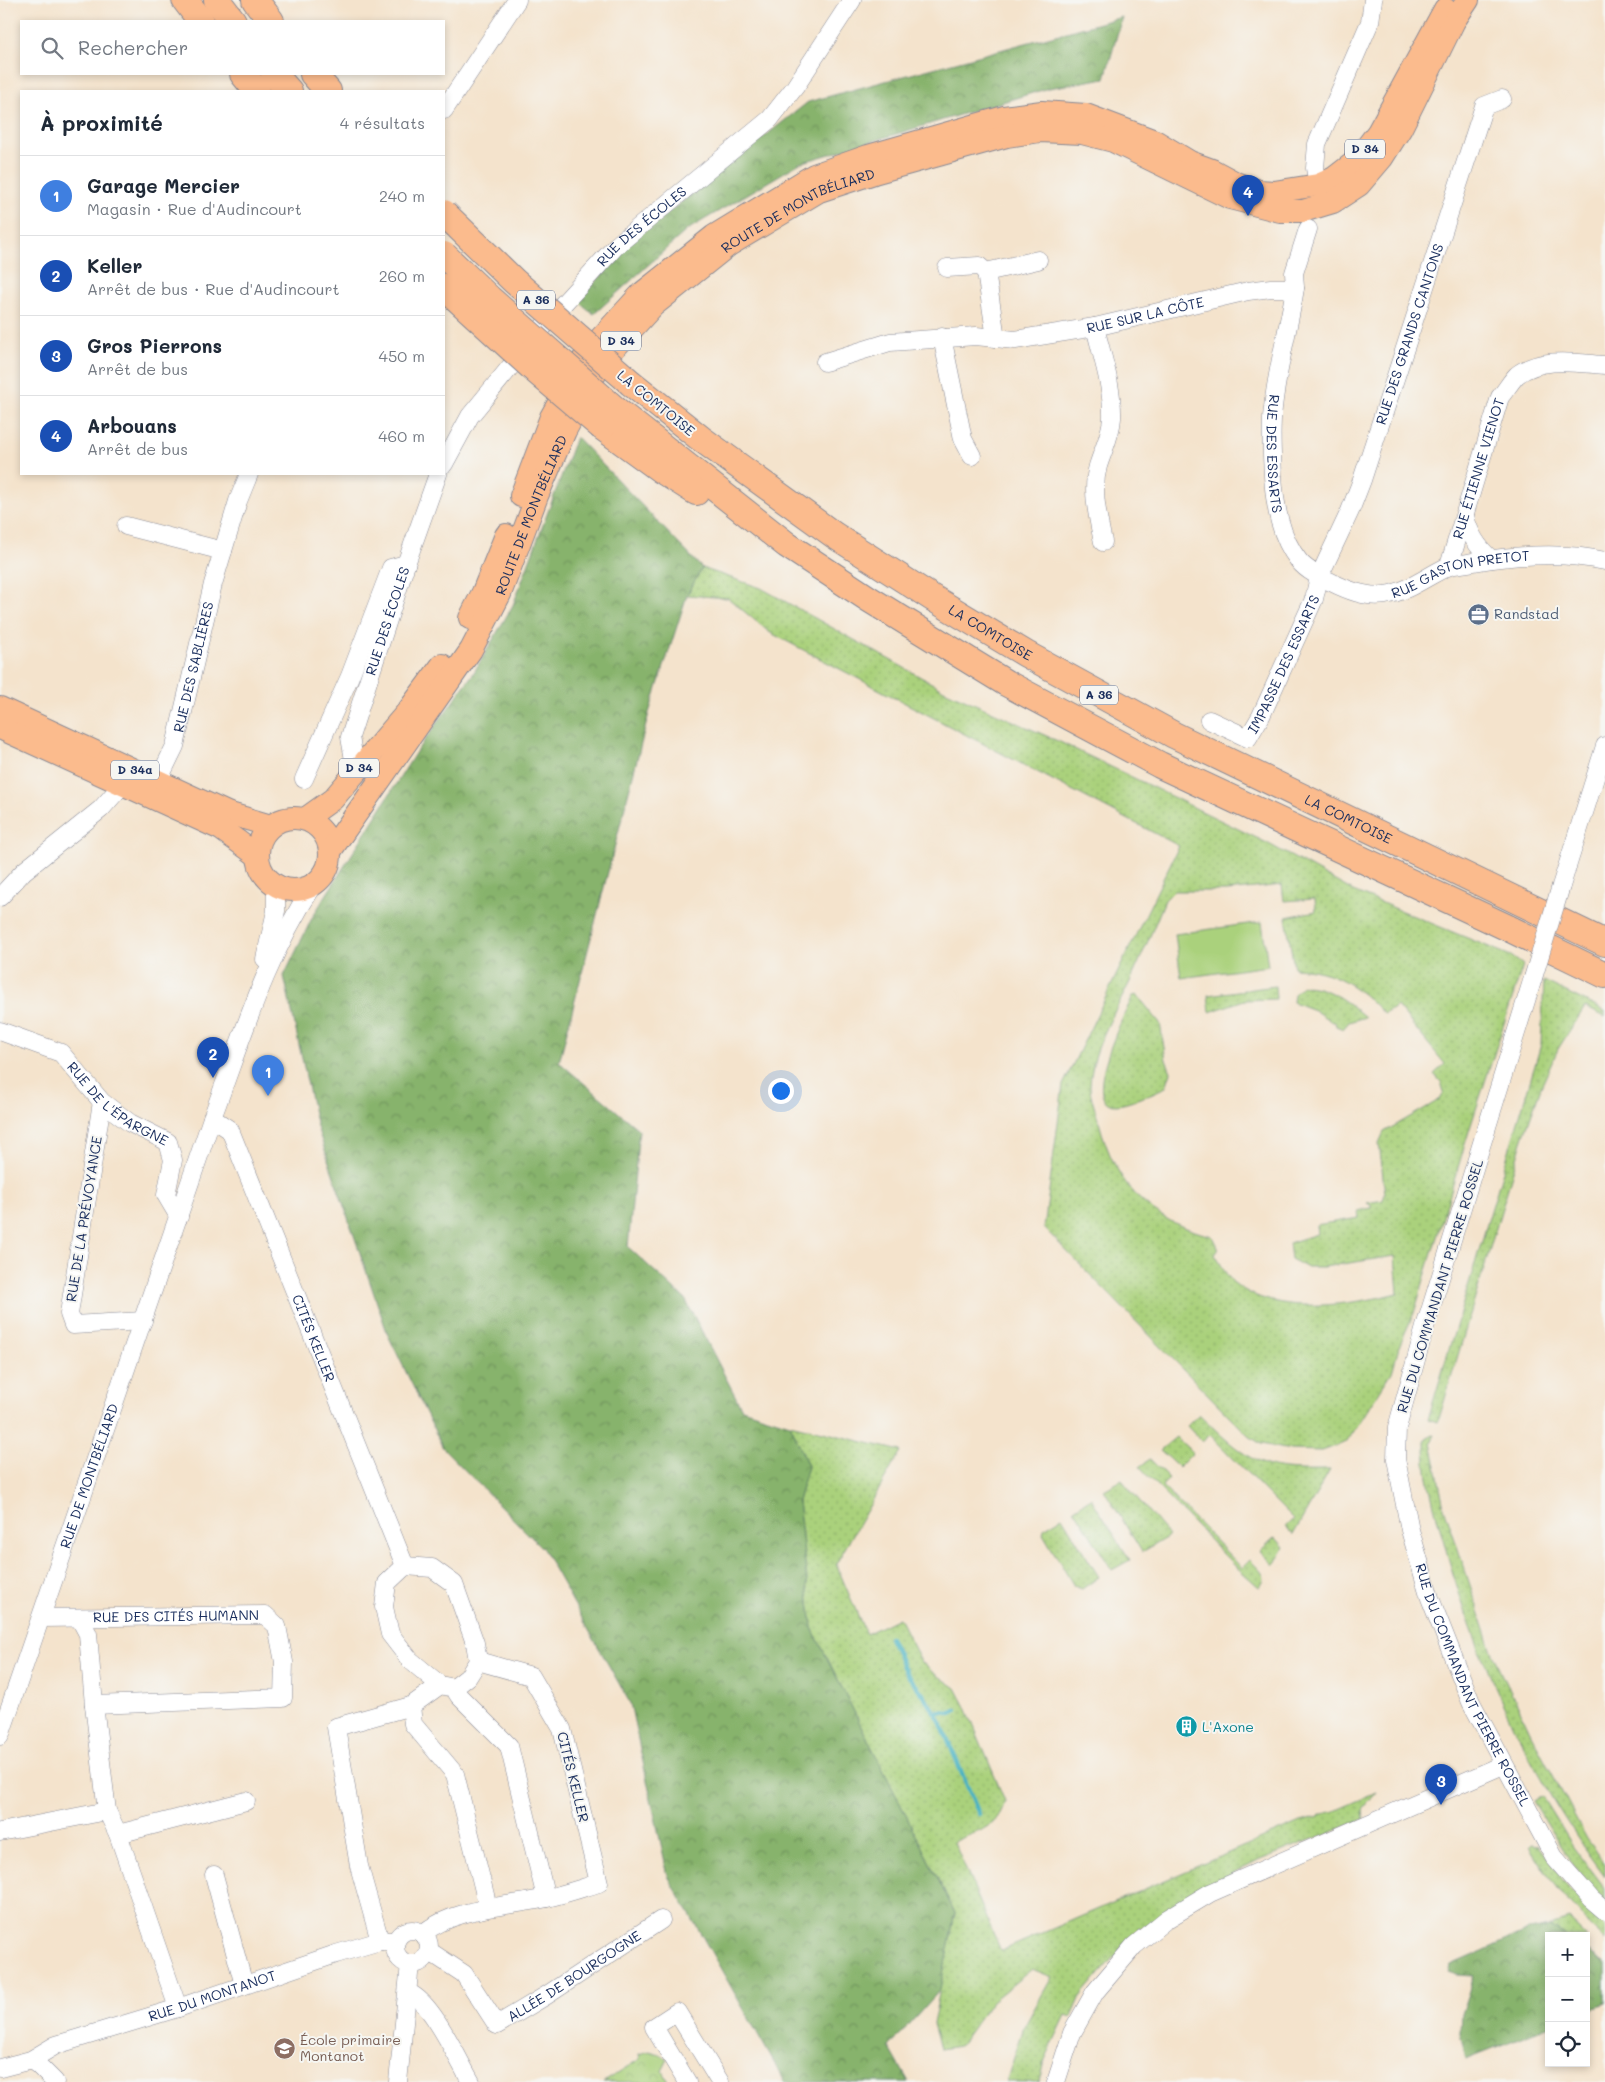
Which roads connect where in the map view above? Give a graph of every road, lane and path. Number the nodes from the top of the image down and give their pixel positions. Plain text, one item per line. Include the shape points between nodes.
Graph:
1 (185, 0) edge
2 (217, 0) edge
3 (255, 0) edge
4 (517, 0) edge
5 (852, 0) edge
6 (1373, 0) edge
7 (1450, 0) edge
8 (1468, 0) edge
9 (200, 20) edge
10 (232, 20) edge
11 (270, 20) edge
12 (244, 75) edge
13 (275, 75) edge
14 (314, 75) edge
15 (256, 90) edge
16 (288, 90) edge
17 (327, 90) edge
18 (1502, 99) dead end
19 (445, 108) edge
20 (1318, 185) junction
21 (445, 214) edge
22 (1308, 229) dead end
23 (445, 256) edge
24 (1038, 260) dead end
25 (946, 268) dead end
26 (986, 272) junction
27 (445, 288) edge
28 (1295, 288) junction
29 (1095, 328) junction
30 (942, 338) junction
31 (996, 338) junction
32 (825, 362) dead end
33 (1605, 365) edge
34 (609, 418) junction
35 (972, 456) dead end
36 (445, 462) edge
37 (249, 475) edge
38 (438, 475) edge
39 (1465, 516) junction
40 (126, 526) dead end
41 (1103, 542) dead end
42 (223, 551) junction
43 (1491, 559) junction
44 (1605, 561) edge
45 (406, 564) junction
46 (1449, 566) junction
47 (1319, 576) junction
48 (0, 708) edge
49 (1209, 720) dead end
50 (0, 728) edge
51 (1605, 746) edge
52 (358, 769) junction
53 (304, 779) dead end
54 (158, 781) junction
55 (123, 784) junction
56 (364, 802) junction
57 (305, 819) junction
58 (271, 826) junction
59 (330, 850) junction
60 (258, 856) junction
61 (276, 886) junction
62 (313, 886) junction
63 (0, 897) edge
64 (1605, 943) edge
65 (1605, 975) edge
66 (259, 989) junction
67 (0, 1031) edge
68 (102, 1102) junction
69 (212, 1118) junction
70 (179, 1217) junction
71 (143, 1321) junction
72 (405, 1566) junction
73 (41, 1618) junction
74 (80, 1619) junction
75 (478, 1661) junction
76 (447, 1687) junction
77 (94, 1705) junction
78 (411, 1706) junction
79 (0, 1736) edge
80 (1503, 1765) junction
81 (246, 1801) dead end
82 (107, 1811) junction
83 (0, 1832) edge
84 (118, 1834) junction
85 (214, 1875) dead end
86 (546, 1898) junction
87 (488, 1907) junction
88 (1605, 1911) edge
89 (661, 1920) dead end
90 (422, 1934) junction
91 (388, 1941) junction
92 (428, 1951) junction
93 (410, 1964) junction
94 (244, 1985) junction
95 (408, 1993) junction
96 (178, 2008) junction
97 (31, 2060) junction
98 (0, 2068) edge
99 (55, 2082) edge
100 (398, 2082) edge
101 (471, 2082) edge
102 (687, 2082) edge
103 (720, 2082) edge
104 (1056, 2082) edge

1 - 9 highway
2 - 10 highway
3 - 11 highway
4 - 19 street
5 - 36 street, RUE DES ÉCOLES via 770,119 617,245 552,316 470,416
6 - 20 street via 1370,22 1318,144 1315,168
7 - 20 main road, ROUTE DE MONTBÉLIARD / D 34 via 1378,132 1356,161 1334,178
8 - 56 main road, ROUTE DE MONTBÉLIARD / D 34 via 1454,21 1402,128 1382,158 1359,185 1333,202 1303,211 1280,211 1224,196 1113,141 1082,133 1040,130 1007,136 819,191 729,245 653,306 601,363 565,430 500,594 470,650
12 - 15 highway
13 - 16 highway
14 - 17 highway
18 - 47 street, RUE DES GRANDS CANTONS via 1484,106 1362,480
20 - 52 main road, ROUTE DE MONTBÉLIARD / D 34 via 1274,192 1259,190 1190,162 1155,141 1086,115 1042,112 1004,118 868,156 814,175 723,230 641,294 587,352 551,417 483,592 454,649 408,711
21 - 64 highway, LA COMTOISE / A 36, bridge via 514,281 700,438 827,530 907,582 1026,654 1182,738
22 - 28 street, RUE DES ESSARTS via 1294,273
23 - 34 highway, A 36, bridge
24 - 26 street
25 - 26 street via 979,266
26 - 31 street
27 - 34 highway, A 36, bridge via 523,359
28 - 29 street, RUE SUR LA CÔTE via 1242,292
28 - 47 street, RUE DES ESSARTS via 1273,406 1274,497 1290,548 1301,563
29 - 31 street, RUE SUR LA CÔTE via 1015,340
29 - 41 street via 1108,381 1112,418 1094,492
30 - 31 street, RUE SUR LA CÔTE
30 - 32 street, RUE SUR LA CÔTE via 890,342
30 - 35 street via 963,439
33 - 39 street, RUE ÉTIENNE VIENOT via 1556,361 1532,366 1516,376 1500,397
34 - 65 highway, A 36 via 662,470 950,649 1101,735
37 - 42 street, RUE DES SABLIÈRES
38 - 45 street, RUE DES ÉCOLES
39 - 43 street via 1468,530 1479,549
39 - 46 street, RUE ÉTIENNE VIENOT
40 - 42 street
42 - 54 street, RUE DES SABLIÈRES via 175,746
43 - 44 street, RUE GASTON PRETOT via 1547,555
43 - 46 street, RUE GASTON PRETOT
45 - 52 street, RUE DES ÉCOLES via 350,737
45 - 53 street via 391,568 350,676
46 - 47 street, RUE GASTON PRETOT via 1406,589 1384,595 1360,594
47 - 49 street, IMPASSE DES ESSARTS via 1314,599 1248,738
48 - 54 main road, D 34a
50 - 55 main road, D 34a
51 - 80 street, RUE DU COMMANDANT PIERRE ROSSEL, bridge via 1425,1327 1397,1428 1396,1459 1410,1530 1430,1598 1471,1702
52 - 56 main road via 364,787
52 - 57 main road, ROUTE DE MONTBÉLIARD / D 34 via 333,800
54 - 58 main road, D 34a via 227,813
55 - 60 main road, D 34a via 221,829
55 - 63 street via 101,809 23,872
56 - 59 main road, ROUTE DE MONTBÉLIARD / D 34
57 - 58 main road via 287,819
57 - 59 main road via 322,831
58 - 60 main road via 259,845
59 - 62 main road via 327,870
60 - 61 main road via 260,868
61 - 62 main road via 294,891
61 - 66 street via 276,910
62 - 66 street via 292,917
66 - 69 street, RUE DE MONTBÉLIARD
67 - 68 street, RUE DE L'ÉPARGNE via 61,1053
68 - 70 street, RUE DE L'ÉPARGNE via 130,1123 168,1142 178,1158 166,1195
68 - 71 street, RUE DE LA PRÉVOYANCE via 68,1314 73,1324
69 - 70 street, RUE DE MONTBÉLIARD
69 - 72 street, CITÉS KELLER via 230,1130
70 - 71 street, RUE DE MONTBÉLIARD
71 - 73 street, RUE DE MONTBÉLIARD
72 - 75 street via 432,1568 454,1584
72 - 76 street via 387,1583 384,1607 390,1634 410,1660
73 - 74 street, RUE DES CITÉS HUMANN
73 - 79 street, RUE DE MONTBÉLIARD
74 - 77 street, RUE DES CITÉS HUMANN via 88,1634
74 - 77 street, RUE DES CITÉS HUMANN via 265,1615 277,1626 284,1662 282,1698
75 - 76 street via 468,1677
75 - 86 street, CITÉS KELLER via 532,1676 562,1729 599,1883
76 - 78 street
76 - 86 street via 509,1746
77 - 82 street, RUE DES CITÉS HUMANN
78 - 87 street via 413,1724 456,1774
78 - 91 street via 336,1727 359,1866
80 - 88 street, RUE DU COMMANDANT PIERRE ROSSEL via 1554,1857
80 - 104 street via 1210,1894 1167,1919 1134,1946 1095,1992 1072,2034
81 - 84 street
82 - 83 street
82 - 84 street, RUE DES CITÉS HUMANN
84 - 96 street, RUE DES CITÉS HUMANN
85 - 94 street
86 - 87 street, CITÉS KELLER
87 - 90 street, CITÉS KELLER via 438,1924
89 - 92 street, ALLÉE DE BOURGOGNE via 497,2025 464,1974
90 - 91 street via 415,1930 407,1931
90 - 92 street via 429,1944
91 - 93 street via 397,1956
91 - 94 street, RUE DU MONTANOT via 336,1954
92 - 93 street via 422,1961
93 - 95 street
94 - 96 street, RUE DU MONTANOT
95 - 100 street
95 - 101 street via 418,1997 430,2011
96 - 97 street, RUE DU MONTANOT via 56,2045
97 - 98 street, RUE DU MONTANOT
97 - 99 street
102 - 103 street via 654,2026 677,2012

